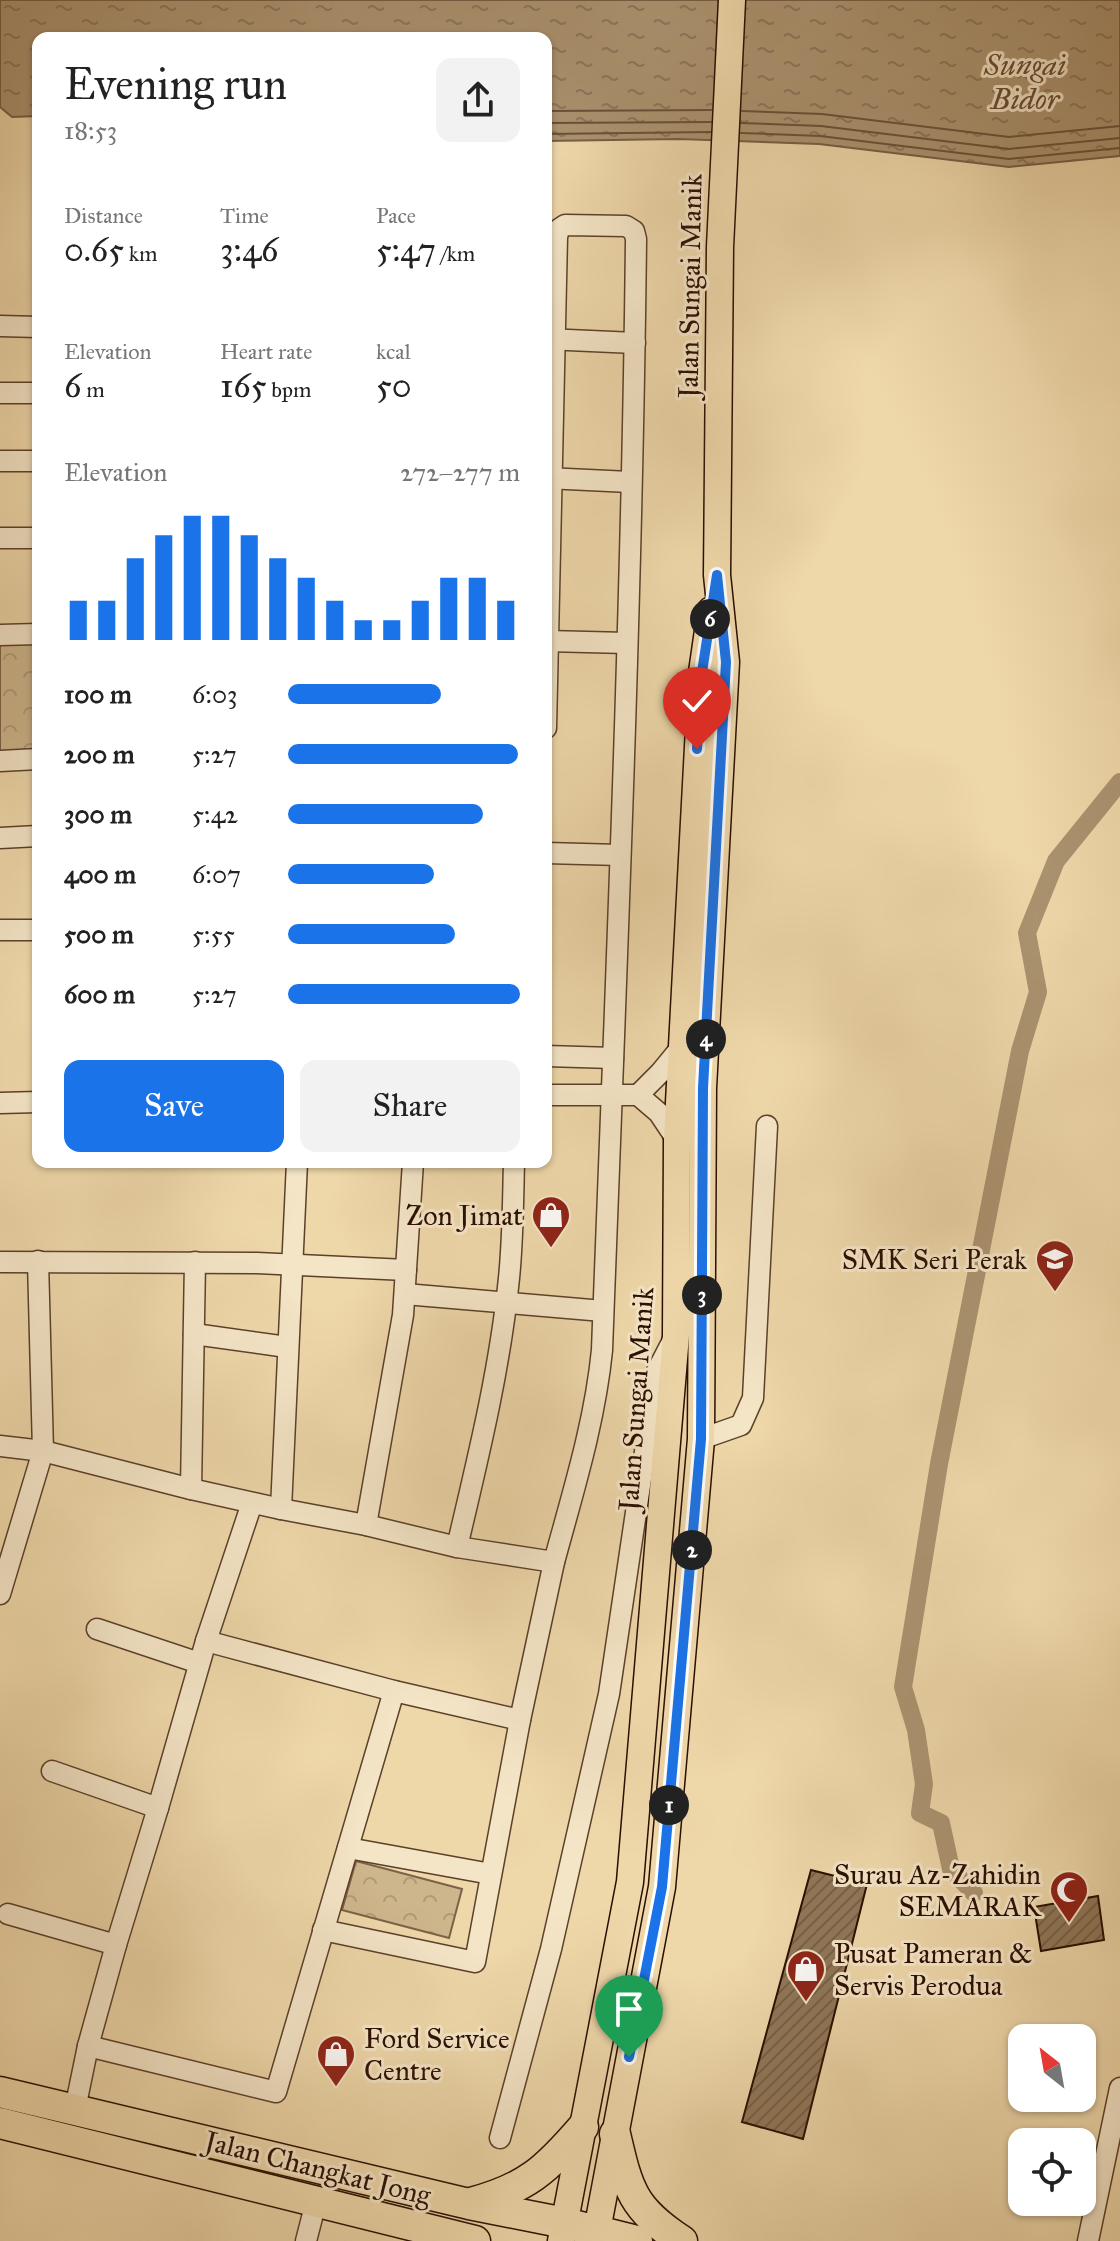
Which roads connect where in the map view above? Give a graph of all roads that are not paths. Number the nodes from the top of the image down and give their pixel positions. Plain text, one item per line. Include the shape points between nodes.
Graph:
1 (732, 0) edge
2 (552, 310) edge
3 (0, 326) edge
4 (32, 327) edge
5 (552, 339) edge
6 (635, 343) junction
7 (0, 393) edge
8 (32, 393) edge
9 (0, 461) edge
10 (32, 461) edge
11 (552, 478) edge
12 (630, 482) junction
13 (0, 538) edge
14 (32, 538) edge
15 (717, 575) junction
16 (32, 634) edge
17 (0, 635) edge
18 (552, 641) edge
19 (627, 643) junction
20 (32, 759) edge
21 (0, 761) edge
22 (32, 836) edge
23 (0, 838) edge
24 (552, 853) edge
25 (620, 855) junction
26 (0, 930) edge
27 (32, 930) edge
28 (683, 1045) junction
29 (552, 1056) edge
30 (613, 1058) junction
31 (612, 1094) junction
32 (552, 1095) edge
33 (638, 1095) junction
34 (32, 1102) edge
35 (0, 1103) edge
36 (767, 1126) dead end
37 (677, 1140) junction
38 (297, 1168) edge
39 (413, 1168) edge
40 (514, 1168) edge
41 (38, 1261) junction
42 (0, 1262) edge
43 (195, 1262) junction
44 (291, 1266) junction
45 (406, 1270) junction
46 (405, 1294) junction
47 (506, 1303) junction
48 (603, 1311) junction
49 (194, 1334) junction
50 (676, 1335) junction
51 (287, 1347) junction
52 (701, 1439) junction
53 (0, 1446) edge
54 (43, 1451) junction
55 (191, 1489) junction
56 (252, 1503) junction
57 (281, 1509) junction
58 (366, 1525) junction
59 (457, 1547) junction
60 (554, 1562) junction
61 (0, 1594) edge
62 (97, 1629) dead end
63 (206, 1641) junction
64 (199, 1663) junction
65 (394, 1691) junction
66 (520, 1720) junction
67 (52, 1771) dead end
68 (158, 1808) junction
69 (348, 1848) junction
70 (491, 1874) junction
71 (8, 1914) dead end
72 (323, 1930) junction
73 (116, 1945) junction
74 (88, 2046) junction
75 (0, 2092) edge
76 (1119, 2100) edge
77 (75, 2109) junction
78 (0, 2123) edge
79 (583, 2127) junction
80 (615, 2134) junction
81 (500, 2138) dead end
82 (316, 2202) junction
83 (469, 2204) junction
84 (563, 2232) edge
85 (596, 2236) edge
86 (469, 2240) edge
87 (306, 2241) edge
88 (637, 2241) edge
89 (682, 2241) edge
90 (1088, 2241) edge

1 - 15 main road, Jalan Sungai Manik via 720,247
2 - 6 street via 559,229 626,226 636,239
3 - 4 street
5 - 6 street
6 - 12 street
7 - 8 street
9 - 10 street
11 - 12 street
12 - 19 street
13 - 14 street
15 - 28 main road, Jalan Sungai Manik via 702,672
15 - 52 main road, Jalan Sungai Manik via 726,662 703,1088
16 - 17 street
18 - 19 street
19 - 25 street
20 - 21 street
22 - 23 street
24 - 25 street
25 - 30 street
26 - 27 street
28 - 33 street
28 - 37 main road, Jalan Sungai Manik
29 - 30 street
30 - 31 street
31 - 32 street
31 - 33 street
31 - 48 street
33 - 37 street via 659,1113
34 - 35 street
36 - 52 street via 753,1398 741,1425
37 - 50 main road, Jalan Sungai Manik
38 - 44 street
39 - 45 street
40 - 47 street
41 - 42 street
41 - 43 street
41 - 54 street
43 - 44 street
43 - 49 street
44 - 45 street
44 - 51 street
45 - 46 street
46 - 47 street
46 - 58 street
47 - 48 street
47 - 59 street via 487,1421
48 - 60 street via 598,1386
49 - 51 street
49 - 55 street
50 - 79 main road, Jalan Sungai Manik via 630,1882
50 - 81 street via 657,1371 596,1754
51 - 57 street
52 - 80 main road, Jalan Sungai Manik via 662,1887
53 - 54 street
54 - 55 street
54 - 61 street
55 - 56 street
56 - 57 street
56 - 63 street
57 - 58 street
58 - 59 street
59 - 60 street
60 - 66 street
62 - 64 street
63 - 64 street
63 - 65 street
64 - 68 street
65 - 66 street
65 - 69 street
66 - 70 street
67 - 68 street
68 - 73 street
69 - 70 street
69 - 72 street
70 - 72 street via 475,1962
71 - 73 street
72 - 74 street via 276,2092
73 - 74 street
74 - 77 street
75 - 77 highway, Jalan Changkat Jong
76 - 90 street
77 - 83 highway, Jalan Changkat Jong
78 - 82 highway, Jalan Changkat Jong
79 - 83 highway via 536,2176
79 - 84 main road, Jalan Sungai Manik
80 - 85 main road, Jalan Sungai Manik
80 - 89 highway via 641,2209
82 - 86 highway, Jalan Changkat Jong
82 - 87 street
83 - 84 highway, Jalan Changkat Jong
84 - 85 highway, Jalan Changkat Jong
85 - 88 highway, Jalan Changkat Jong

